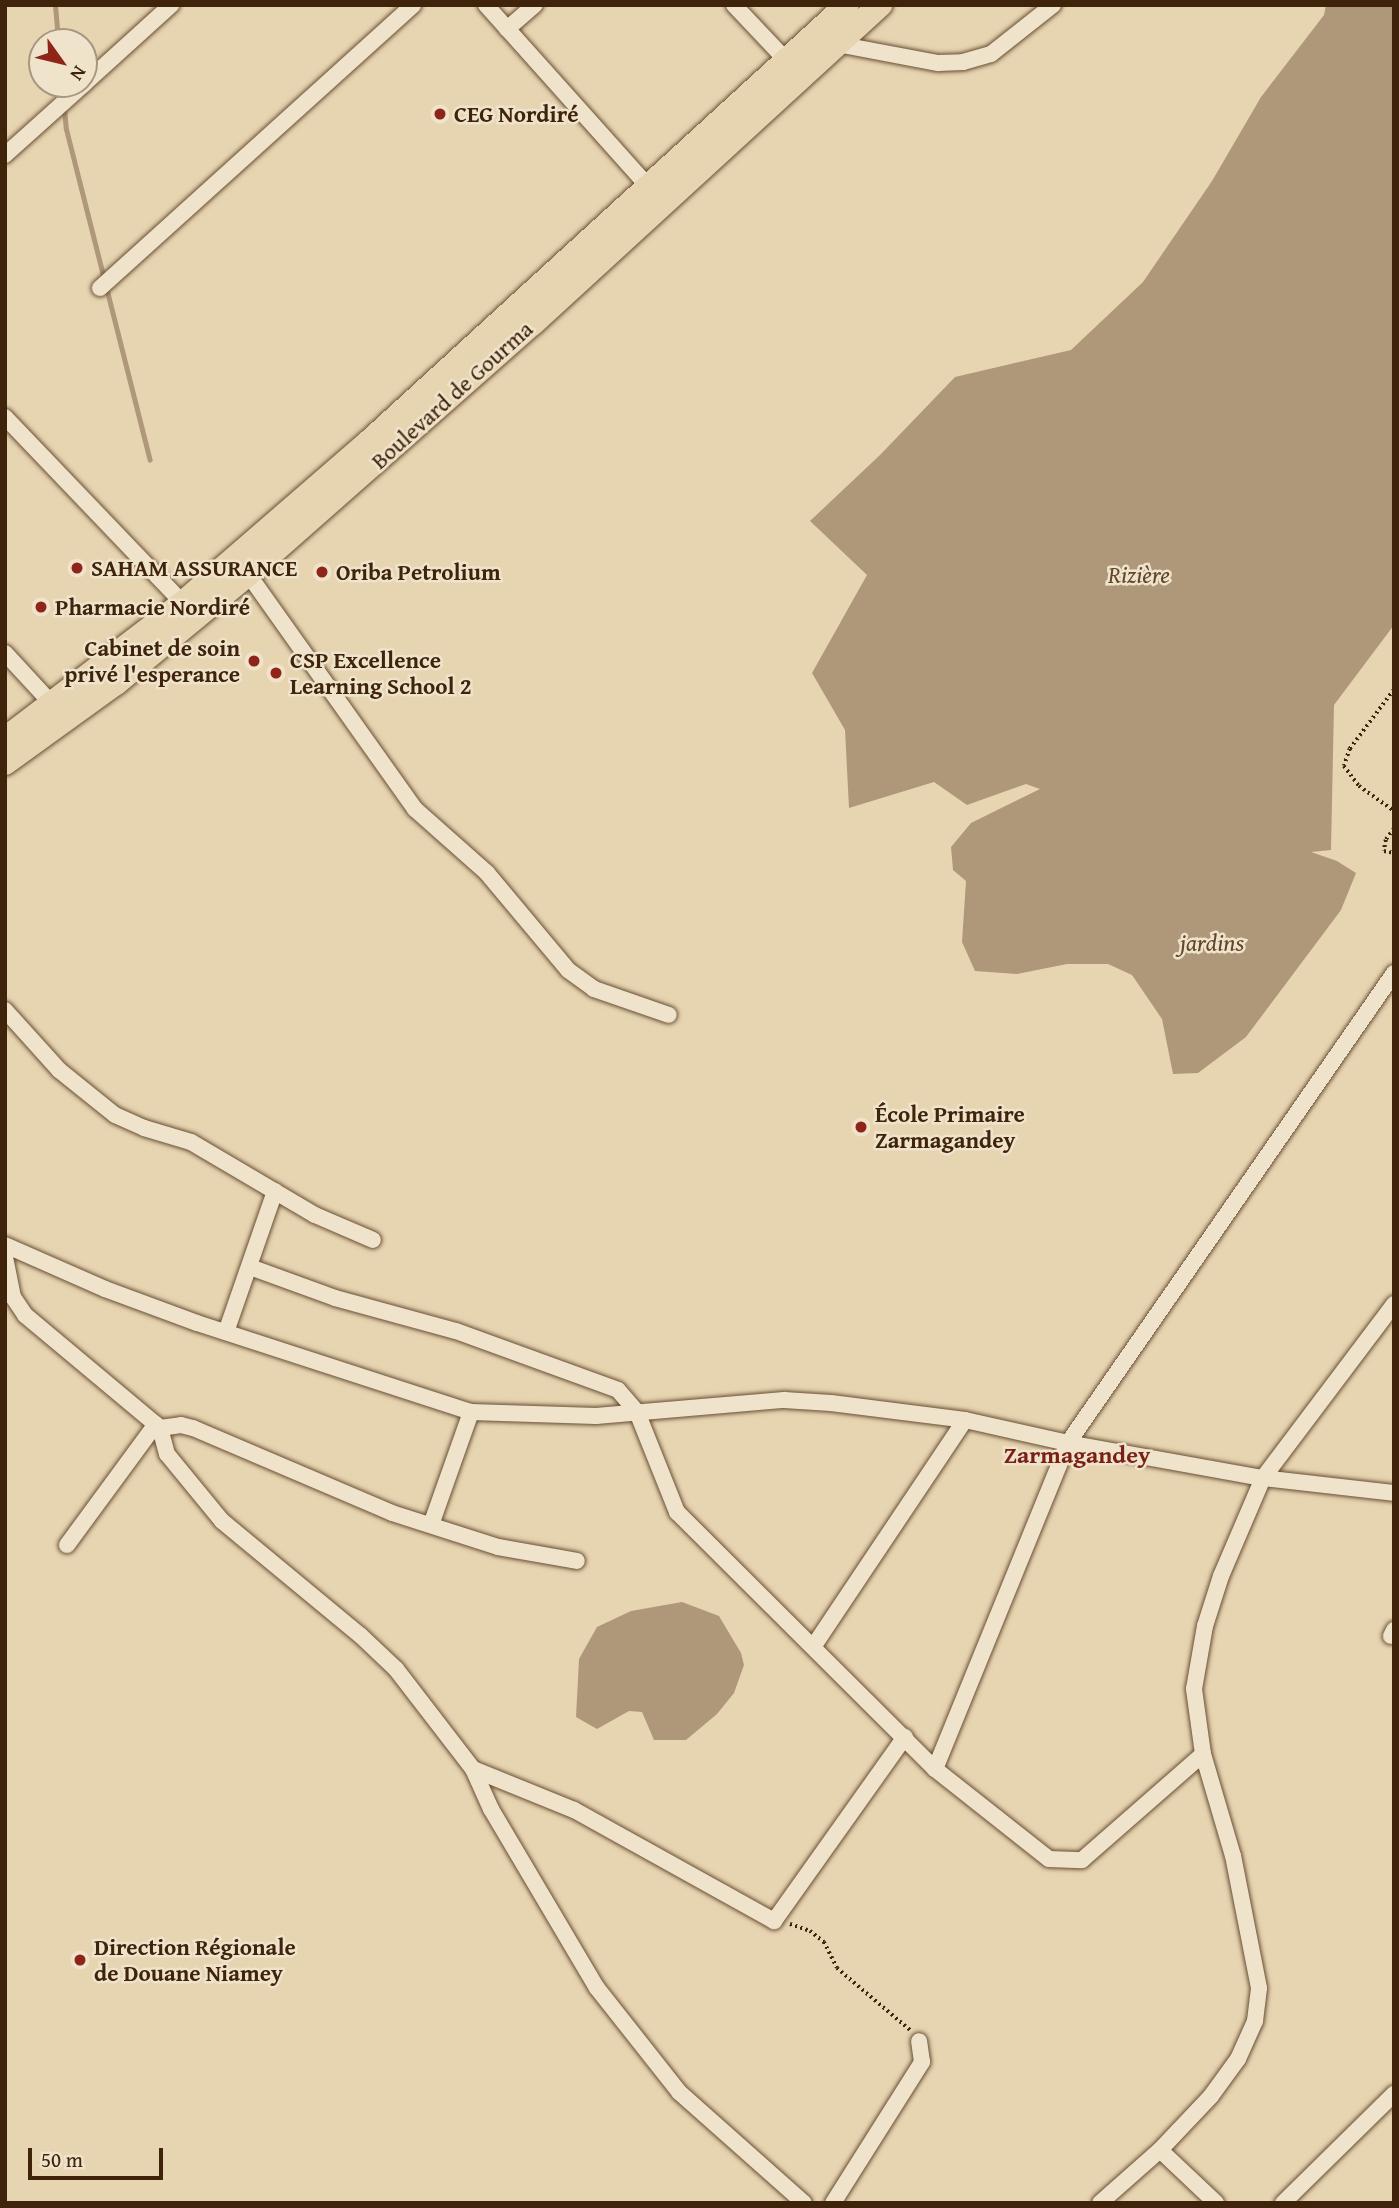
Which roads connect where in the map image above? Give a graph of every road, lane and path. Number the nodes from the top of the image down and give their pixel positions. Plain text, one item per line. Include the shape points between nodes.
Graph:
1 (171, 5) edge
2 (412, 5) edge
3 (486, 5) edge
4 (535, 5) edge
5 (734, 5) edge
6 (847, 5) edge
7 (880, 5) edge
8 (1053, 5) edge
9 (507, 29) junction
10 (837, 44) junction
11 (795, 68) junction
12 (98, 71) edge
13 (68, 98) edge
14 (5, 155) edge
15 (649, 187) junction
16 (100, 288) dead end
17 (5, 417) edge
18 (248, 574) junction
19 (183, 603) junction
20 (5, 653) edge
21 (1394, 690) edge
22 (52, 705) junction
23 (5, 739) edge
24 (5, 764) edge
25 (1394, 811) edge
26 (1394, 829) edge
27 (1394, 853) edge
28 (1394, 973) edge
29 (5, 1010) edge
30 (669, 1015) dead end
31 (275, 1191) junction
32 (373, 1240) dead end
33 (5, 1245) edge
34 (5, 1257) edge
35 (250, 1267) junction
36 (1394, 1304) edge
37 (226, 1332) junction
38 (471, 1412) junction
39 (637, 1412) junction
40 (965, 1420) junction
41 (158, 1426) junction
42 (1068, 1443) junction
43 (1263, 1478) junction
44 (1394, 1493) edge
45 (430, 1525) junction
46 (67, 1545) dead end
47 (577, 1561) dead end
48 (813, 1647) junction
49 (905, 1737) junction
50 (1203, 1754) junction
51 (473, 1769) junction
52 (935, 1769) junction
53 (774, 1921) junction
54 (919, 2041) joint
55 (1394, 2094) edge
56 (1160, 2150) junction
57 (804, 2203) edge
58 (833, 2203) edge
59 (1100, 2203) edge
60 (1216, 2203) edge
61 (1283, 2203) edge

1 - 12 street
2 - 16 street
3 - 9 street
4 - 9 street
5 - 11 street
6 - 11 highway, Boulevard de Gourma
7 - 10 highway, Boulevard de Gourma
8 - 10 street via 991,54 963,62 938,63
9 - 15 street
10 - 11 highway, Boulevard de Gourma
11 - 15 highway, Boulevard de Gourma
11 - 18 highway, Boulevard de Gourma via 533,323
13 - 14 street
15 - 19 highway, Boulevard de Gourma via 370,441
17 - 19 street
18 - 24 highway, Boulevard de Gourma via 116,683
18 - 30 street via 415,809 487,873 568,970 594,989
19 - 22 highway, Boulevard de Gourma
20 - 22 street
21 - 25 path via 1350,749 1344,766 1359,786
22 - 23 highway, Boulevard de Gourma
26 - 27 path via 1384,851
28 - 42 street
29 - 31 street via 59,1070 115,1115 191,1142
31 - 32 street via 315,1215
31 - 35 street
33 - 37 street via 105,1289
34 - 41 street via 13,1297 25,1315
35 - 37 street
35 - 39 street via 335,1298 456,1331 603,1383 618,1390
36 - 43 street
37 - 38 street
38 - 39 street via 596,1416
38 - 45 street
39 - 40 street via 784,1400
39 - 48 street via 677,1512
40 - 42 street
40 - 48 street
41 - 45 street via 193,1428
41 - 46 street
41 - 51 street via 167,1454 222,1521 396,1669
42 - 43 street
42 - 52 street
43 - 44 street
43 - 50 street via 1205,1626 1194,1689
45 - 47 street via 498,1547
48 - 49 street
49 - 52 street
49 - 53 street
50 - 52 street via 1082,1860 1070,1861 1049,1859 1036,1851
50 - 56 street via 1233,1856 1259,1988 1255,2021 1238,2059 1211,2096
51 - 53 street via 574,1810
51 - 57 street via 491,1809 597,1988 679,2092
53 - 54 path via 810,1931 824,1942 836,1968
54 - 58 street via 922,2062
55 - 61 street
56 - 59 street
56 - 60 street

